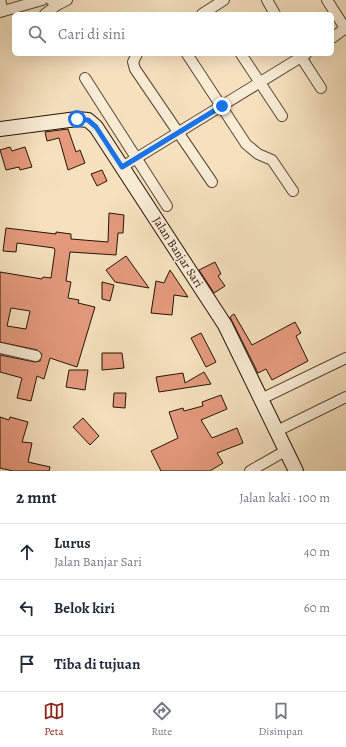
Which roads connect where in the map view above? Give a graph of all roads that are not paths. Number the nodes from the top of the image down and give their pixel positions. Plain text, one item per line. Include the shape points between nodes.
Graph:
1 (0, 0) edge
2 (42, 0) edge
3 (67, 0) edge
4 (224, 0) edge
5 (267, 0) edge
6 (327, 0) edge
7 (54, 3) edge
8 (2, 11) edge
9 (213, 11) edge
10 (46, 12) edge
11 (274, 12) edge
12 (334, 37) edge
13 (136, 56) edge
14 (188, 56) edge
15 (242, 56) edge
16 (300, 56) edge
17 (303, 56) edge
18 (85, 78) dead end
19 (260, 82) junction
20 (321, 88) dead end
21 (222, 106) junction
22 (282, 116) dead end
23 (0, 130) edge
24 (179, 132) junction
25 (136, 159) junction
26 (122, 167) junction
27 (212, 182) dead end
28 (293, 191) dead end
29 (167, 206) dead end
30 (0, 348) edge
31 (36, 356) dead end
32 (346, 358) edge
33 (346, 397) edge
34 (261, 399) junction
35 (277, 431) junction
36 (287, 450) junction
37 (250, 471) edge
38 (296, 471) edge

1 - 8 street
2 - 8 street
3 - 7 street
4 - 9 street
5 - 11 street
6 - 12 street via 343,25 343,30
7 - 10 street
13 - 24 street via 135,69
14 - 21 street
15 - 19 street
16 - 19 street
17 - 20 street
18 - 25 street
19 - 21 street
19 - 22 street
21 - 24 street
21 - 28 street via 246,144 258,154 272,160
23 - 26 street, Jalan Banjar Sari via 77,119 88,120 96,127
24 - 25 street
24 - 27 street
25 - 26 street
25 - 29 street
26 - 34 street, Jalan Banjar Sari via 225,326
30 - 31 street
32 - 34 street
33 - 35 street
34 - 35 street, Jalan Banjar Sari
35 - 36 street, Jalan Banjar Sari
36 - 37 street
36 - 38 street, Jalan Banjar Sari

